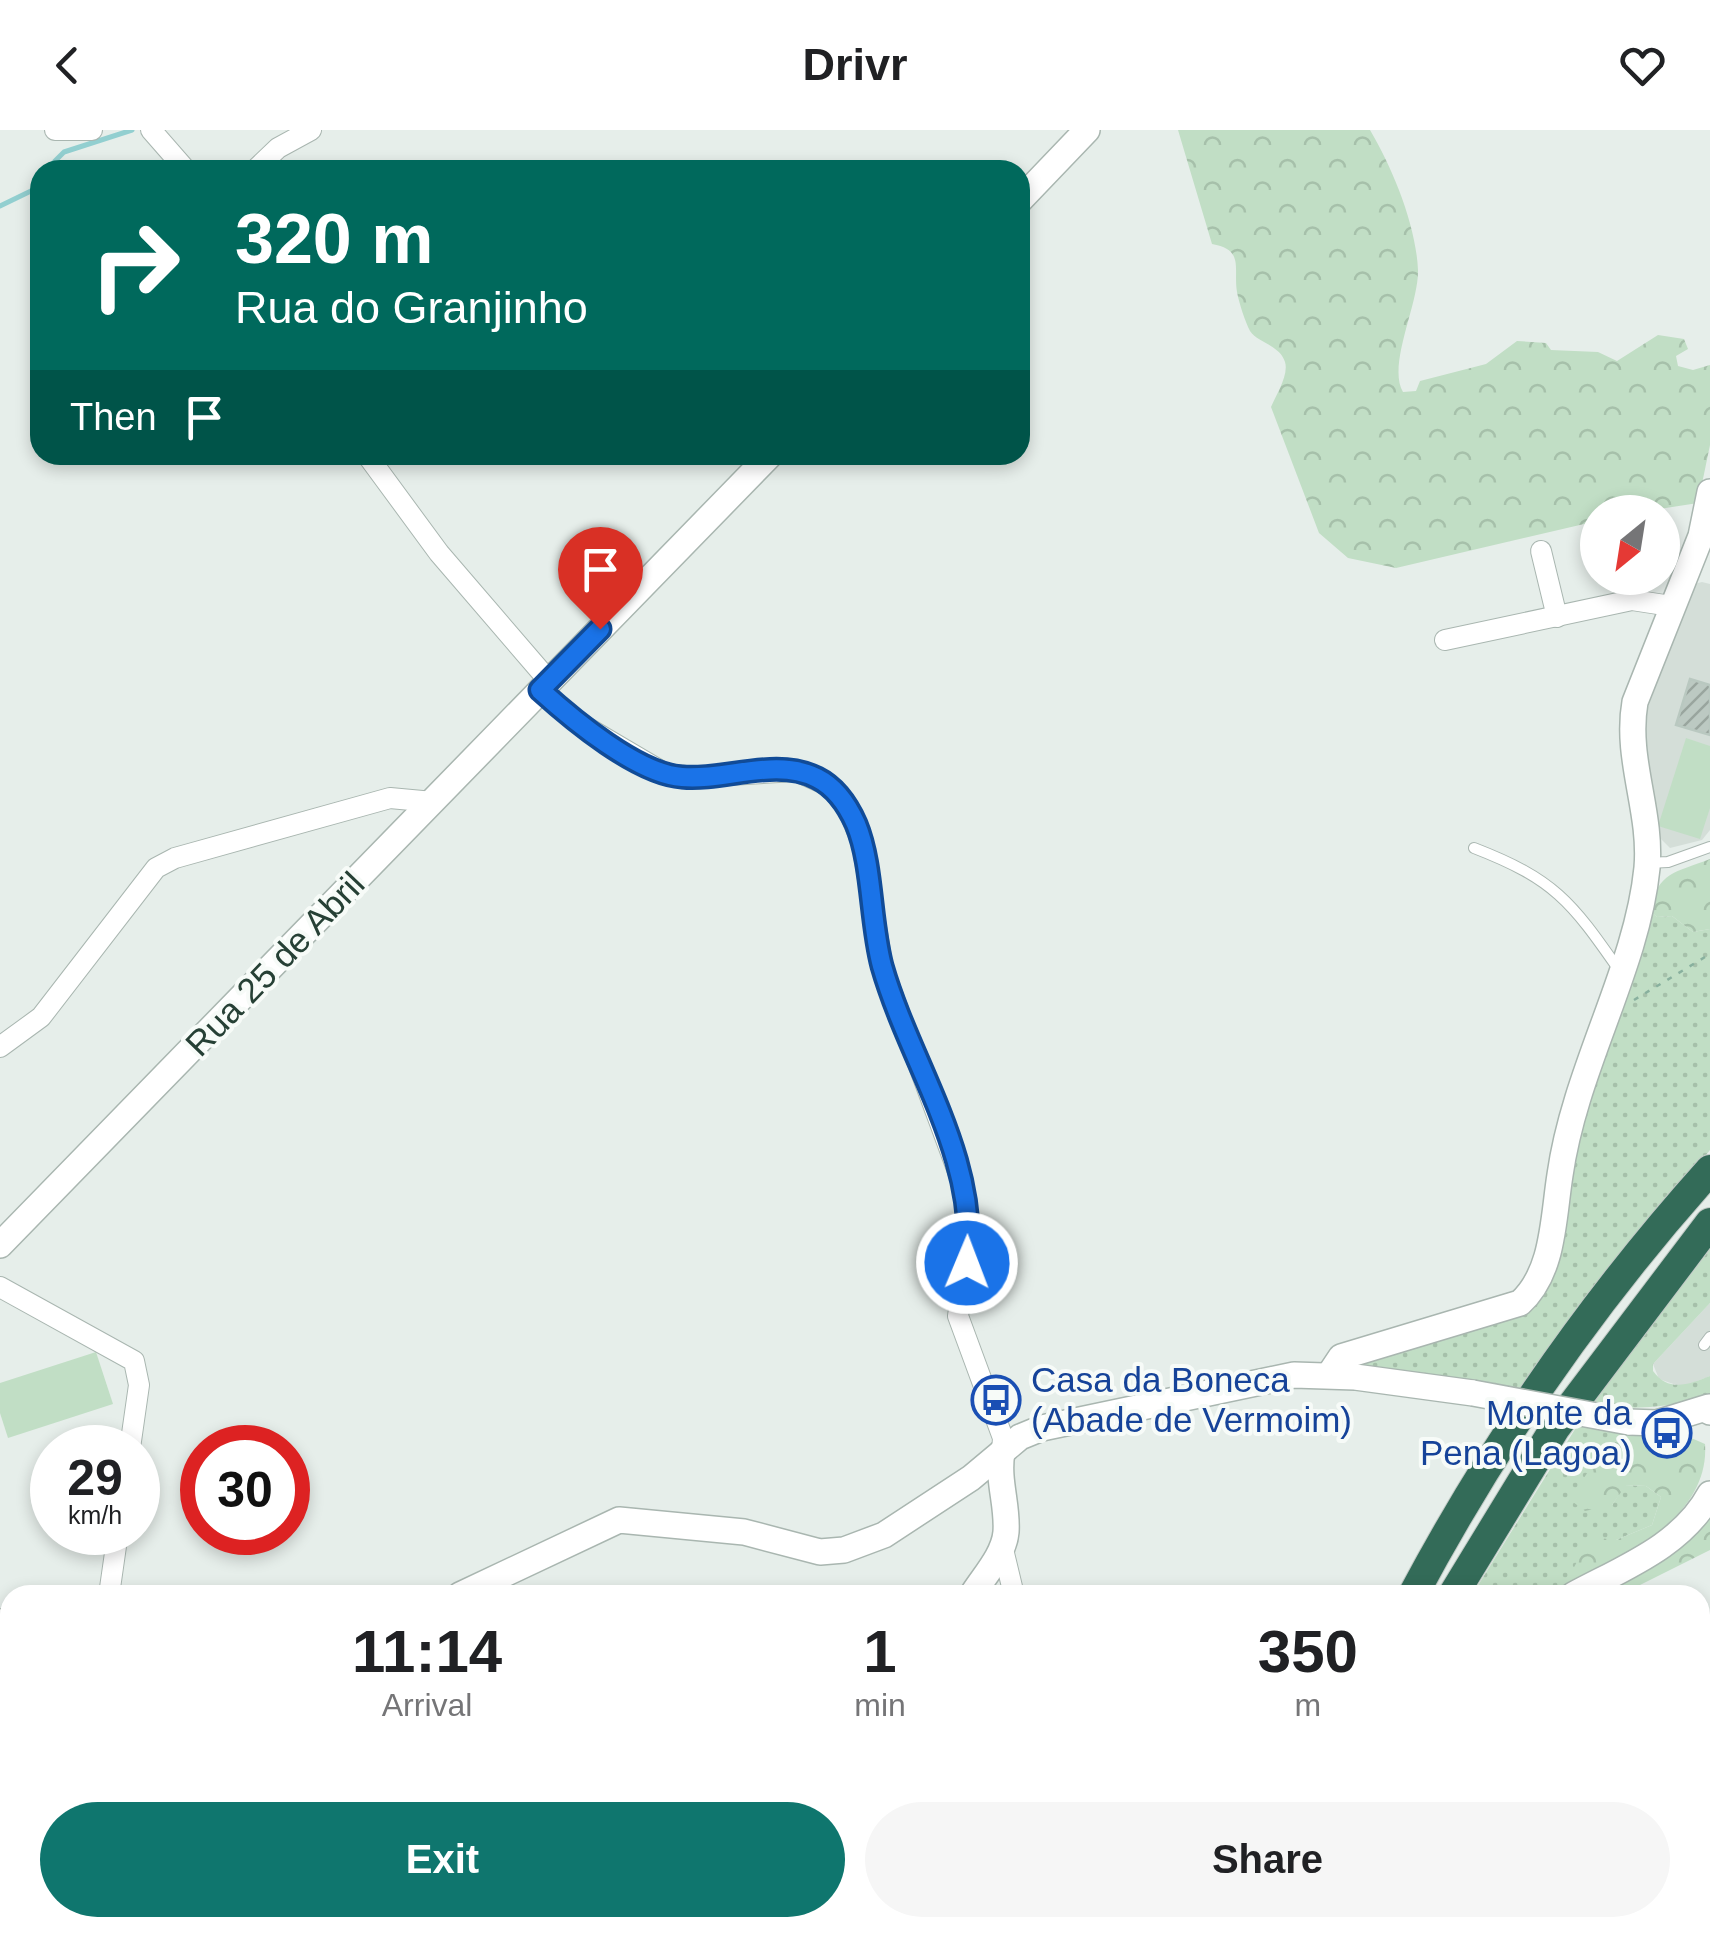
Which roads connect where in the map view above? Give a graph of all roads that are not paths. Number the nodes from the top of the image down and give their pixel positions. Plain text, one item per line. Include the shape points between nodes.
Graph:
1 (55, 130) edge
2 (92, 130) edge
3 (151, 130) edge
4 (311, 130) edge
5 (1087, 130) edge
6 (177, 160) edge
7 (265, 160) edge
8 (1030, 190) edge
9 (374, 465) edge
10 (760, 465) edge
11 (1710, 492) edge
12 (1542, 551) dead end
13 (1702, 560) edge
14 (1671, 606) junction
15 (1558, 617) junction
16 (1446, 640) dead end
17 (545, 686) junction
18 (434, 802) junction
19 (1710, 846) edge
20 (1474, 848) dead end
21 (1647, 863) junction
22 (1619, 971) junction
23 (0, 1047) edge
24 (1710, 1170) edge
25 (1710, 1223) edge
26 (0, 1245) edge
27 (0, 1287) edge
28 (1329, 1375) junction
29 (1710, 1408) edge
30 (133, 1425) edge
31 (1002, 1452) junction
32 (1710, 1494) edge
33 (1002, 1545) junction
34 (115, 1555) edge
35 (110, 1585) edge
36 (481, 1585) edge
37 (978, 1585) edge
38 (1012, 1585) edge
39 (1419, 1585) edge
40 (1459, 1585) edge
41 (1591, 1585) edge

1 - 2 street
3 - 6 street
4 - 7 street
5 - 8 street
9 - 17 street
10 - 17 street, Rua 25 de Abril
11 - 13 street
12 - 15 street
13 - 14 street
14 - 15 street via 1632,600
14 - 21 street via 1630,728
15 - 16 street
17 - 18 street, Rua 25 de Abril
17 - 31 street via 621,751 666,774 796,771 829,786 848,809 862,843 883,969 964,1188 968,1248 958,1316
18 - 23 street via 390,798 156,868 41,1017
18 - 26 street, Rua 25 de Abril
19 - 21 lane
20 - 22 lane via 1560,892
21 - 22 street
22 - 28 street via 1570,1116 1548,1251 1534,1290 1494,1314 1341,1356
24 - 39 highway via 1537,1392
25 - 40 highway via 1555,1428
27 - 30 street via 134,1361 139,1385
28 - 29 street, bridge via 1628,1422 1657,1423
28 - 31 street via 1261,1378 1042,1428
31 - 33 street
31 - 36 street via 884,1535 844,1550 820,1552 744,1532 620,1520
32 - 41 street via 1673,1538
33 - 37 street
33 - 38 street
34 - 35 street

